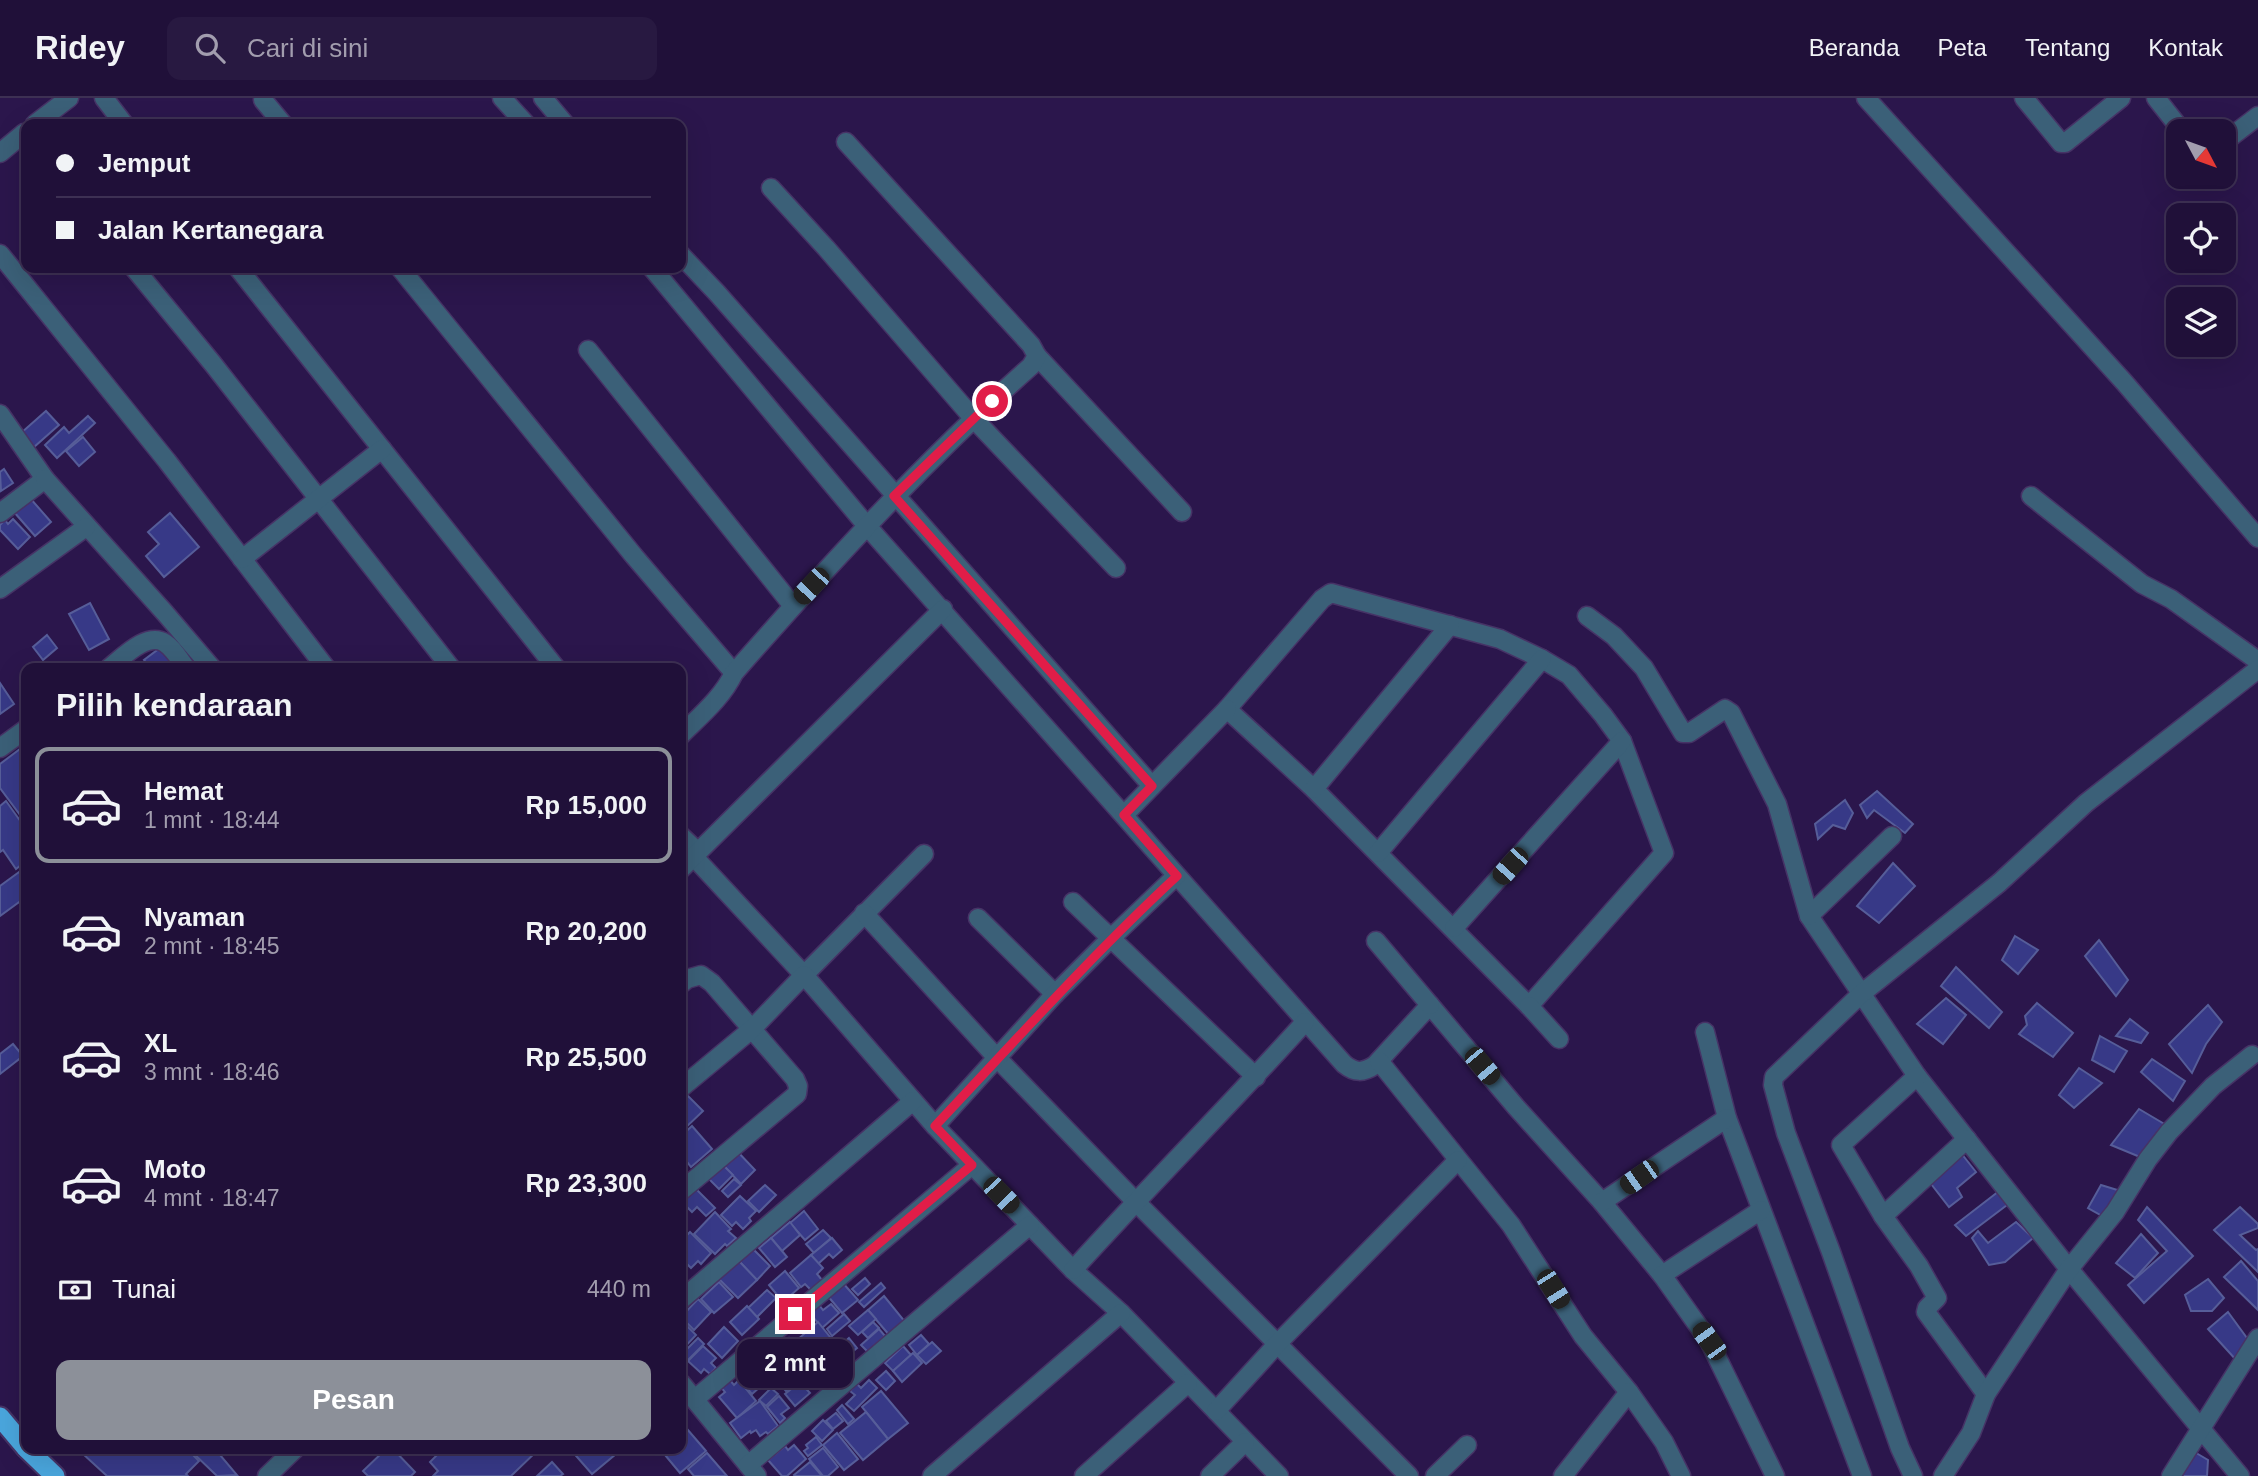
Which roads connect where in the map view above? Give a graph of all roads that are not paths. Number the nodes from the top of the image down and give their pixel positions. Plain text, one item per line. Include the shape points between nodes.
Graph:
1 (69, 98) edge
2 (104, 98) edge
3 (502, 98) edge
4 (543, 98) edge
5 (1866, 98) edge
6 (2024, 98) edge
7 (2121, 98) edge
8 (2156, 98) edge
9 (263, 100) dead end
10 (2258, 117) edge
11 (43, 119) edge
12 (120, 119) edge
13 (279, 119) edge
14 (521, 119) edge
15 (561, 119) edge
16 (2173, 119) edge
17 (2236, 133) edge
18 (21, 136) edge
19 (846, 142) dead end
20 (0, 153) edge
21 (771, 188) dead end
22 (0, 254) edge
23 (686, 261) edge
24 (138, 273) edge
25 (242, 273) edge
26 (404, 273) edge
27 (656, 273) edge
28 (588, 350) dead end
29 (1037, 356) junction
30 (1, 418) edge
31 (973, 418) junction
32 (382, 449) junction
33 (45, 479) junction
34 (894, 496) junction
35 (2031, 496) dead end
36 (318, 498) junction
37 (1182, 512) dead end
38 (0, 513) edge
39 (867, 526) junction
40 (86, 527) junction
41 (2258, 538) edge
42 (242, 559) junction
43 (1116, 568) dead end
44 (0, 590) edge
45 (793, 606) junction
46 (943, 610) junction
47 (1587, 617) dead end
48 (1450, 625) junction
49 (1542, 659) junction
50 (2258, 661) edge
51 (115, 663) edge
52 (182, 663) edge
53 (208, 663) edge
54 (322, 663) edge
55 (447, 663) edge
56 (552, 663) edge
57 (2258, 669) edge
58 (734, 673) junction
59 (1227, 709) junction
60 (686, 730) edge
61 (21, 733) edge
62 (1622, 741) junction
63 (0, 748) edge
64 (1152, 786) junction
65 (1314, 789) junction
66 (1124, 815) junction
67 (1892, 836) dead end
68 (1378, 853) junction
69 (923, 854) dead end
70 (691, 859) edge
71 (1177, 876) junction
72 (1073, 902) dead end
73 (864, 913) junction
74 (1809, 916) junction
75 (978, 918) dead end
76 (1454, 928) junction
77 (1110, 939) junction
78 (1376, 941) dead end
79 (804, 975) junction
80 (686, 980) edge
81 (1055, 994) junction
82 (1861, 994) junction
83 (1430, 1005) junction
84 (1529, 1006) junction
85 (1305, 1022) junction
86 (752, 1029) junction
87 (1705, 1031) dead end
88 (1559, 1039) dead end
89 (2252, 1055) dead end
90 (998, 1059) junction
91 (1379, 1061) junction
92 (1917, 1076) junction
93 (1256, 1077) junction
94 (686, 1084) edge
95 (913, 1101) junction
96 (1727, 1118) junction
97 (935, 1126) junction
98 (1967, 1139) junction
99 (1458, 1160) junction
100 (972, 1165) junction
101 (686, 1187) edge
102 (1135, 1202) junction
103 (1602, 1202) junction
104 (1761, 1210) junction
105 (1883, 1216) junction
106 (1030, 1225) junction
107 (2069, 1269) junction
108 (1073, 1270) junction
109 (1662, 1275) junction
110 (686, 1296) edge
111 (1121, 1313) junction
112 (2258, 1338) edge
113 (1278, 1343) junction
114 (1188, 1383) junction
115 (686, 1389) edge
116 (1629, 1392) junction
117 (1986, 1394) junction
118 (695, 1399) junction
119 (1216, 1411) junction
120 (0, 1417) edge
121 (2201, 1430) junction
122 (21, 1441) edge
123 (1245, 1442) junction
124 (1467, 1445) dead end
125 (33, 1454) edge
126 (290, 1454) edge
127 (753, 1470) edge
128 (55, 1476) edge
129 (267, 1476) edge
130 (932, 1476) edge
131 (1084, 1476) edge
132 (1210, 1476) edge
133 (1279, 1476) edge
134 (1409, 1476) edge
135 (1435, 1476) edge
136 (1563, 1476) edge
137 (1681, 1476) edge
138 (1775, 1476) edge
139 (1862, 1476) edge
140 (1913, 1476) edge
141 (1942, 1476) edge
142 (2171, 1476) edge
143 (2240, 1476) edge

1 - 11 street
2 - 12 street
3 - 14 street
4 - 15 street
5 - 41 street via 2124,382
6 - 7 street via 2065,143
8 - 16 street
9 - 13 street
10 - 17 street
18 - 20 street
19 - 29 street
21 - 31 street
22 - 42 street
23 - 34 street
24 - 36 street
25 - 32 street
26 - 58 street
27 - 39 street
28 - 45 street
29 - 31 street
29 - 37 street
30 - 33 street
31 - 34 street
31 - 43 street
32 - 36 street
32 - 56 street
33 - 38 street
33 - 40 street
34 - 39 street
34 - 64 street
35 - 50 street via 2142,584 2171,599
36 - 42 street
36 - 55 street
39 - 45 street
39 - 46 street
40 - 44 street
40 - 53 street
42 - 54 street
45 - 58 street
46 - 66 street
46 - 70 street
47 - 74 street via 1614,636 1644,668 1683,733 1725,709 1731,713 1777,804
48 - 49 street via 1500,639
48 - 59 street via 1328,594
48 - 65 street
49 - 62 street via 1569,675
49 - 68 street
51 - 52 street via 156,639 166,643
57 - 82 street via 2086,803 1999,883
58 - 60 street via 717,700
59 - 64 street
59 - 65 street
61 - 63 street
62 - 76 street
62 - 84 street via 1664,853
64 - 66 street
65 - 68 street
66 - 71 street
67 - 74 street
68 - 76 street
69 - 73 street
70 - 79 street
71 - 77 street
71 - 85 street
72 - 77 street
73 - 79 street
73 - 90 street
74 - 82 street
75 - 81 street
76 - 84 street
77 - 81 street
77 - 93 street
78 - 83 street
79 - 86 street
79 - 95 street
80 - 86 street via 701,975 712,983
81 - 90 street
82 - 92 street
82 - 140 street via 1776,1075 1773,1085 1786,1133
83 - 91 street
83 - 103 street
84 - 88 street
85 - 91 street via 1350,1069 1366,1071
85 - 93 street
86 - 94 street
86 - 101 street via 794,1079 797,1094
87 - 96 street
89 - 107 street via 2213,1086 2169,1132 2115,1212
90 - 97 street
90 - 102 street
91 - 99 street
92 - 98 street
92 - 105 street via 1841,1145
93 - 102 street
95 - 97 street
95 - 110 street
96 - 103 street
96 - 104 street
97 - 100 street
98 - 105 street
98 - 107 street
99 - 113 street
99 - 116 street via 1511,1225 1583,1336
100 - 106 street
100 - 118 street
102 - 108 street
102 - 113 street
103 - 109 street
104 - 109 street
104 - 139 street
105 - 117 street via 1937,1298 1926,1312
106 - 108 street
106 - 127 street
107 - 117 street
107 - 121 street
108 - 111 street
109 - 138 street via 1709,1341
111 - 114 street
111 - 130 street
112 - 121 street
113 - 119 street
113 - 134 street
114 - 119 street
114 - 131 street
115 - 118 street
116 - 136 street
116 - 137 street
117 - 141 street via 1971,1433
118 - 127 street
119 - 123 street
120 - 122 highway
121 - 142 street
121 - 143 street
123 - 132 street
123 - 133 street
124 - 135 street
125 - 128 highway
126 - 129 street

